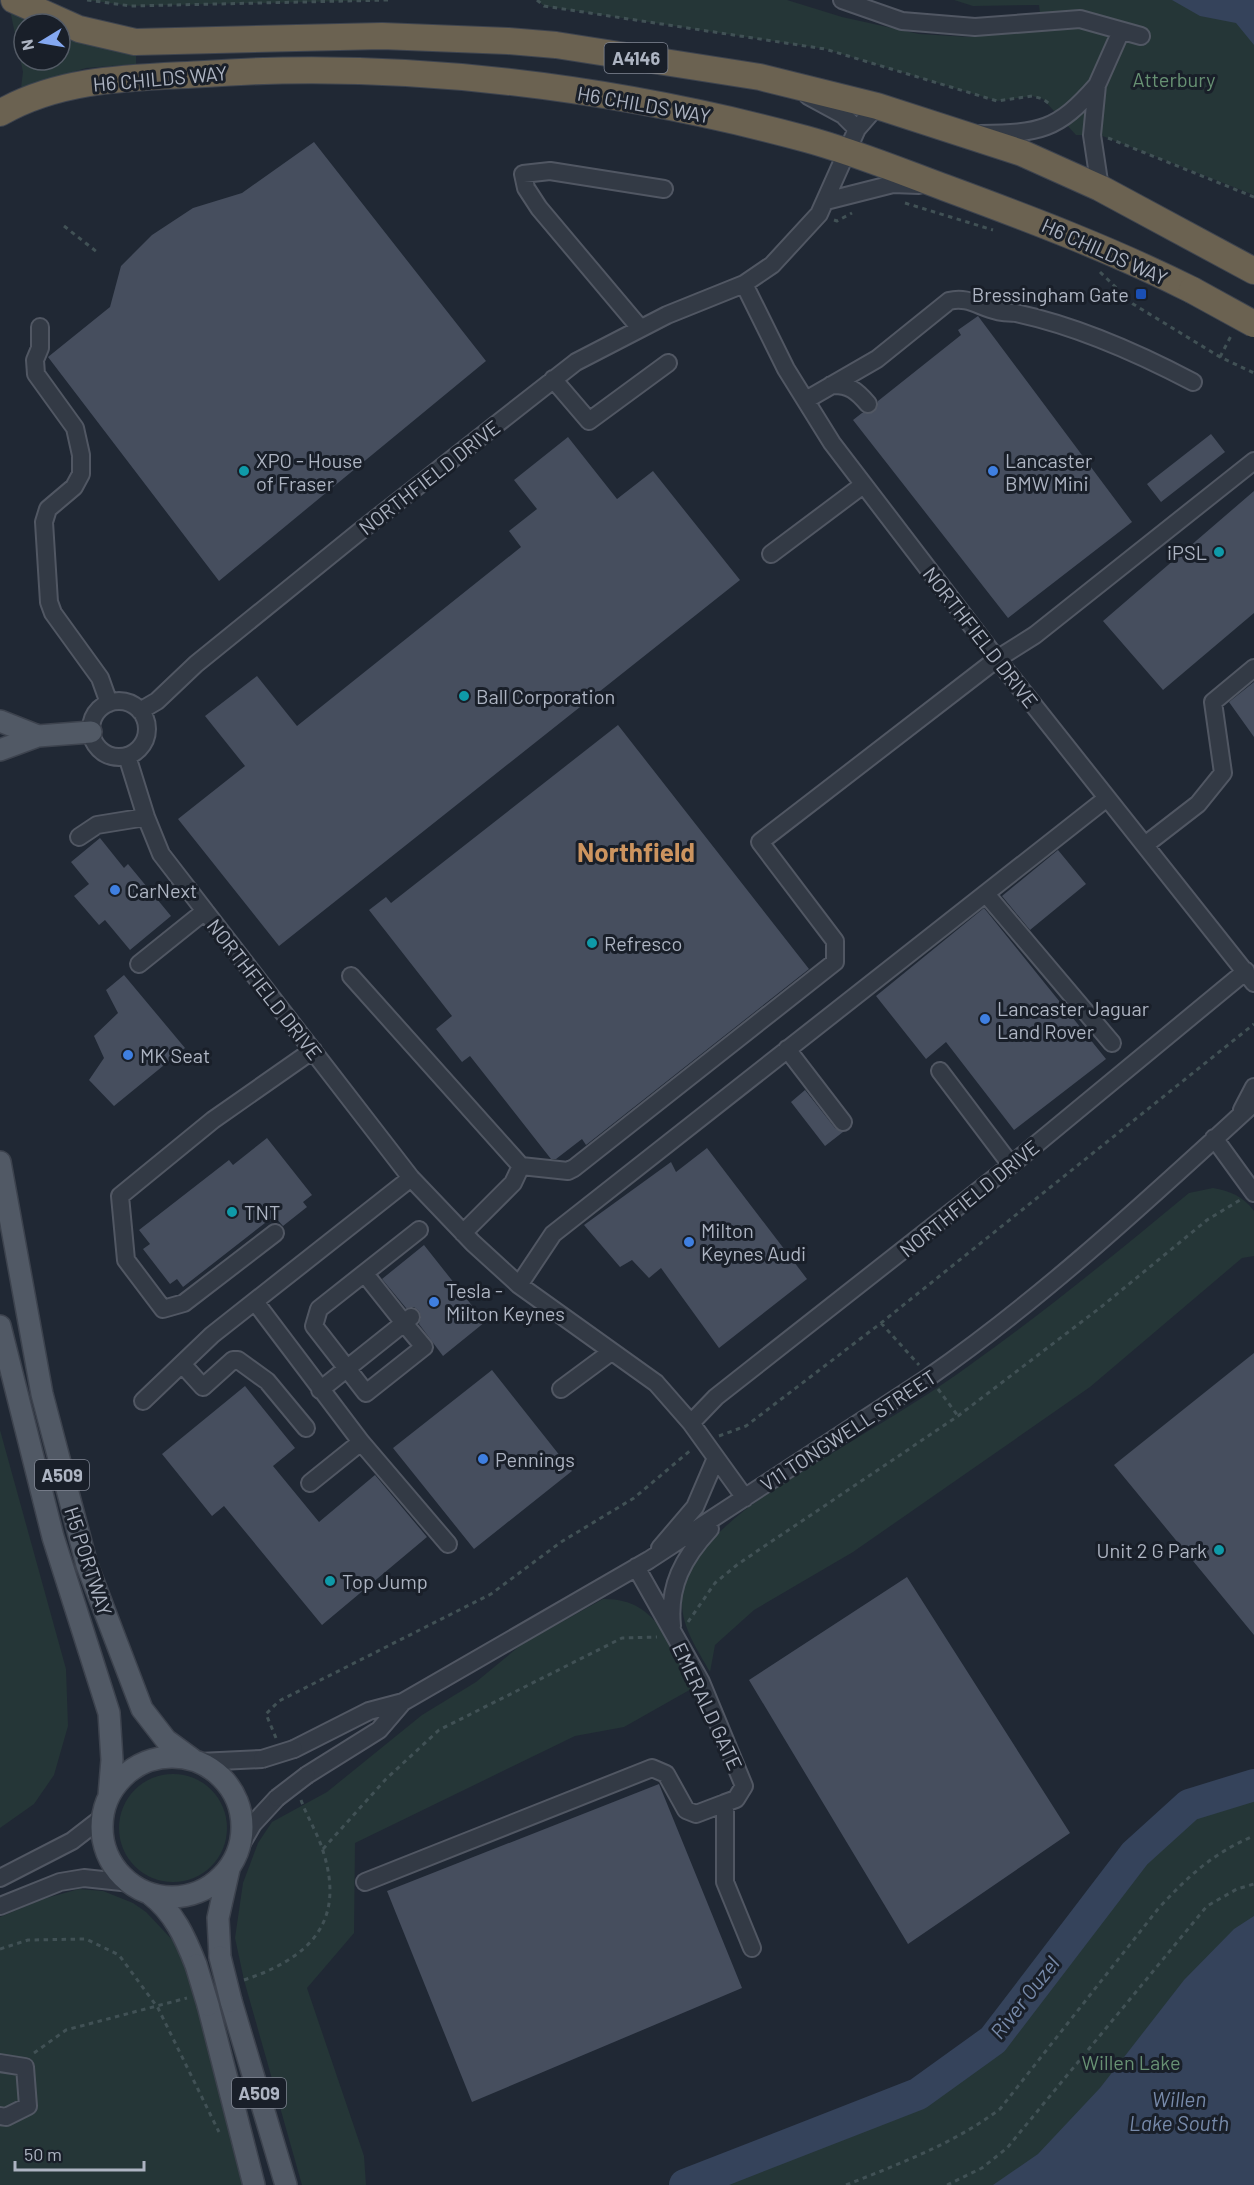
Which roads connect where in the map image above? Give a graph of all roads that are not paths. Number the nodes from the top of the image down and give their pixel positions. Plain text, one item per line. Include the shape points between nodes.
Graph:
1 (14, 0) edge
2 (842, 0) edge
3 (886, 0) edge
4 (902, 21) junction
5 (1121, 31) junction
6 (1141, 36) dead end
7 (788, 84) junction
8 (1097, 85) junction
9 (877, 106) junction
10 (0, 113) edge
11 (970, 134) junction
12 (851, 140) junction
13 (1100, 188) junction
14 (664, 189) dead end
15 (972, 198) junction
16 (823, 207) junction
17 (1254, 271) edge
18 (744, 284) junction
19 (1254, 324) edge
20 (40, 327) dead end
21 (640, 328) junction
22 (669, 363) dead end
23 (553, 379) junction
24 (1193, 382) dead end
25 (831, 385) junction
26 (806, 400) junction
27 (868, 404) dead end
28 (1254, 461) edge
29 (863, 485) junction
30 (771, 554) dead end
31 (997, 659) junction
32 (1254, 668) edge
33 (109, 703) junction
34 (140, 711) junction
35 (0, 721) edge
36 (91, 732) junction
37 (39, 736) junction
38 (0, 750) edge
39 (127, 756) junction
40 (1107, 798) junction
41 (146, 817) junction
42 (79, 837) dead end
43 (1145, 844) junction
44 (986, 894) junction
45 (205, 911) junction
46 (139, 964) dead end
47 (351, 976) dead end
48 (1250, 977) edge
49 (1112, 1044) dead end
50 (787, 1049) junction
51 (313, 1050) junction
52 (940, 1071) dead end
53 (1254, 1087) edge
54 (1254, 1103) edge
55 (1237, 1119) junction
56 (843, 1122) dead end
57 (1214, 1138) junction
58 (0, 1162) edge
59 (1011, 1165) junction
60 (521, 1166) junction
61 (411, 1178) junction
62 (1253, 1192) edge
63 (420, 1230) dead end
64 (275, 1233) dead end
65 (463, 1233) junction
66 (365, 1274) junction
67 (519, 1284) junction
68 (256, 1303) junction
69 (411, 1324) junction
70 (0, 1326) edge
71 (611, 1352) junction
72 (183, 1365) junction
73 (346, 1368) junction
74 (561, 1389) dead end
75 (320, 1390) junction
76 (143, 1401) dead end
77 (692, 1423) junction
78 (306, 1428) dead end
79 (361, 1442) junction
80 (716, 1458) junction
81 (310, 1483) dead end
82 (745, 1498) junction
83 (724, 1513) junction
84 (448, 1544) dead end
85 (643, 1563) junction
86 (674, 1632) junction
87 (404, 1702) junction
88 (195, 1760) junction
89 (109, 1796) junction
90 (725, 1803) junction
91 (103, 1817) junction
92 (239, 1848) junction
93 (229, 1868) junction
94 (0, 1878) edge
95 (365, 1882) dead end
96 (140, 1888) junction
97 (0, 1906) edge
98 (752, 1948) dead end
99 (0, 2062) edge
100 (0, 2116) edge
101 (254, 2185) edge
102 (286, 2185) edge

1 - 7 highway, H6 CHILDS WAY / A4146 via 79,29 135,42 372,36 508,41 556,45
2 - 4 street
3 - 4 street
4 - 5 street via 975,27 1080,19
5 - 6 street
5 - 8 street
7 - 9 highway, H6 CHILDS WAY / A4146
7 - 12 street via 843,115
8 - 11 street via 1062,120 1021,132
8 - 13 street via 1092,135
9 - 11 highway, H6 CHILDS WAY / A4146
9 - 12 street, NORTHFIELD DRIVE
10 - 12 highway, H6 CHILDS WAY / A4146 via 36,95 94,82 264,70 340,71 433,75 584,92
11 - 13 highway, H6 CHILDS WAY / A4146
12 - 15 highway, H6 CHILDS WAY / A4146
12 - 16 street, NORTHFIELD DRIVE
13 - 17 highway, H6 CHILDS WAY / A4146
14 - 21 street via 550,171 523,174 526,188 539,208
15 - 16 street via 893,184
15 - 19 highway, H6 CHILDS WAY / A4146, bridge via 1085,240
16 - 18 street, NORTHFIELD DRIVE via 788,251
18 - 21 street, NORTHFIELD DRIVE
18 - 26 street, NORTHFIELD DRIVE via 786,369
20 - 33 street via 36,375 75,428 81,455 81,474 74,487 48,509 44,522 49,602 100,678
21 - 23 street, NORTHFIELD DRIVE via 576,362
22 - 23 street via 589,421
23 - 34 street, NORTHFIELD DRIVE
24 - 25 street via 1155,361 1050,322 997,311 960,298 949,301 877,359
25 - 26 street
25 - 27 street via 844,384 854,389
26 - 29 street, NORTHFIELD DRIVE
28 - 31 street via 1044,628
29 - 30 street
29 - 31 street, NORTHFIELD DRIVE
31 - 40 street, NORTHFIELD DRIVE
31 - 60 street via 759,842 835,941 835,962 829,970 574,1168 568,1171
32 - 43 street via 1213,702 1223,773 1198,804
33 - 34 street via 126,702
33 - 36 street via 95,715
34 - 39 street via 146,737
35 - 37 main road
36 - 37 main road
36 - 39 street via 97,747 104,752
37 - 38 main road
39 - 41 street, NORTHFIELD DRIVE
40 - 43 street, NORTHFIELD DRIVE
40 - 44 street
41 - 42 street via 97,825
41 - 45 street, NORTHFIELD DRIVE via 161,854
43 - 48 street, NORTHFIELD DRIVE
44 - 49 street
44 - 50 street
45 - 46 street
45 - 51 street, NORTHFIELD DRIVE
47 - 60 street
48 - 59 street, NORTHFIELD DRIVE
50 - 56 street
50 - 67 street via 553,1234
51 - 61 street, NORTHFIELD DRIVE
51 - 64 street via 213,1120 120,1196 126,1260 163,1309 184,1303
52 - 59 street
53 - 55 street
54 - 55 street, V11 TONGWELL STREET
55 - 57 street, V11 TONGWELL STREET
57 - 62 street
57 - 82 street, V11 TONGWELL STREET via 1107,1235 963,1353
58 - 88 main road, H5 PORTWAY / A509 via 42,1394 87,1565 142,1709 166,1740
59 - 77 street, NORTHFIELD DRIVE via 717,1397
60 - 65 street via 513,1183
61 - 65 street, NORTHFIELD DRIVE
61 - 68 street
63 - 66 street
65 - 67 street, NORTHFIELD DRIVE
66 - 69 street
66 - 73 street via 319,1309 314,1326
67 - 71 street, NORTHFIELD DRIVE
68 - 72 street via 212,1335
68 - 75 street
69 - 73 street
69 - 73 street via 366,1394
70 - 89 main road, H5 PORTWAY / A509 via 50,1526 109,1713
71 - 74 street
71 - 77 street, NORTHFIELD DRIVE via 656,1383
72 - 76 street
72 - 78 street via 202,1387 238,1360 267,1381
73 - 75 street
75 - 79 street
77 - 80 street, NORTHFIELD DRIVE
79 - 81 street
79 - 84 street
80 - 82 street, NORTHFIELD DRIVE
80 - 85 street via 695,1507
82 - 83 street, V11 TONGWELL STREET
83 - 85 street, V11 TONGWELL STREET
83 - 86 street via 696,1544 676,1577 671,1602
85 - 86 street, EMERALD GATE
85 - 87 street, V11 TONGWELL STREET
86 - 90 street, EMERALD GATE via 701,1682 744,1786 736,1799
87 - 88 street, V11 TONGWELL STREET, bridge via 369,1711 262,1759
87 - 92 street, V11 TONGWELL STREET, bridge via 379,1730 277,1798 253,1824
88 - 89 main road, A509 via 176,1756 144,1762 118,1782
88 - 92 main road, A509 via 214,1770 236,1797 242,1830
89 - 91 main road, A509
90 - 95 street via 696,1814 686,1810 666,1774 652,1768
90 - 98 street, EMERALD GATE via 725,1882
91 - 94 street via 72,1841
91 - 96 main road, A509 via 108,1854 118,1870
92 - 93 main road, A509
93 - 96 main road, A509 via 213,1884 192,1894 170,1897
93 - 102 main road, A509, bridge via 218,1918 220,1957
96 - 97 street via 84,1878 60,1882
96 - 101 main road, A509, bridge via 163,1904 173,1917 196,1965 200,2001
99 - 100 street via 25,2067 28,2106

